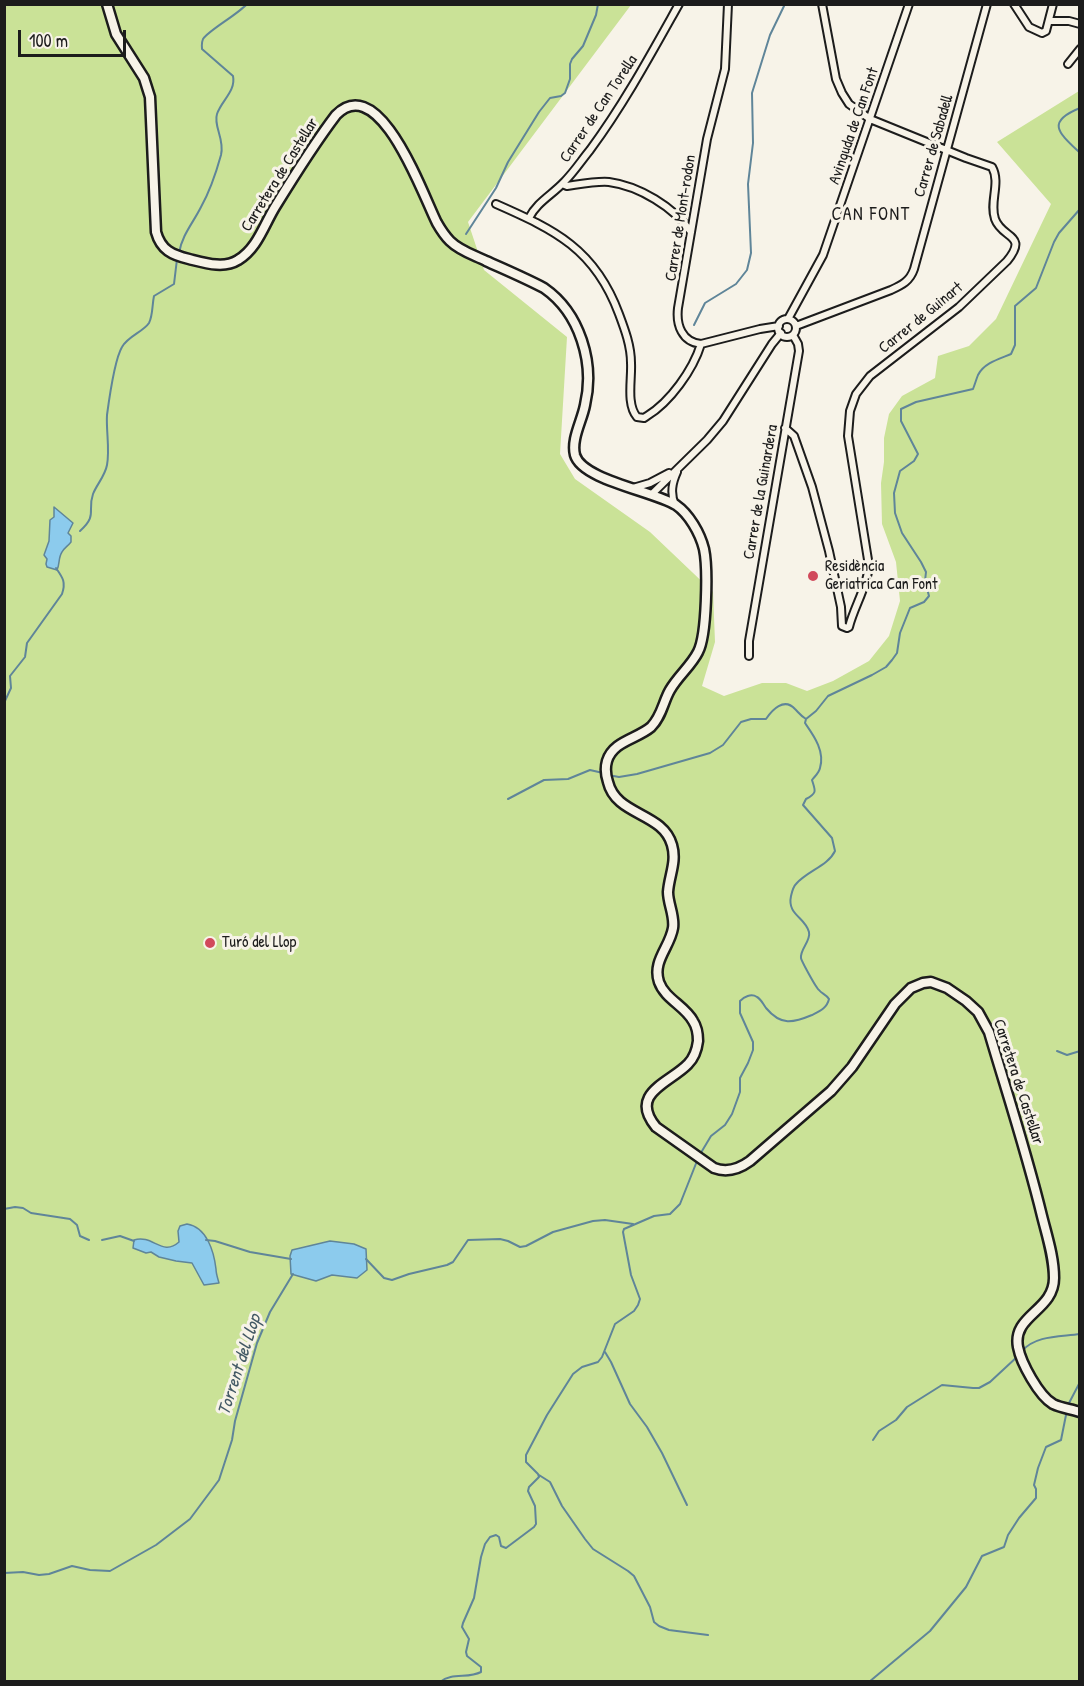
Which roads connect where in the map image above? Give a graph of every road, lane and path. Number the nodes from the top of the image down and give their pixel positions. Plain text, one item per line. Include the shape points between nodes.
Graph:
1 (107, 4) edge
2 (679, 4) edge
3 (728, 4) edge
4 (822, 4) edge
5 (909, 4) edge
6 (987, 4) edge
7 (1014, 4) edge
8 (1053, 4) edge
9 (1049, 21) junction
10 (1080, 24) edge
11 (1080, 49) edge
12 (1068, 63) dead end
13 (870, 119) junction
14 (947, 149) junction
15 (562, 184) junction
16 (496, 204) dead end
17 (529, 218) junction
18 (691, 232) junction
19 (788, 319) junction
20 (796, 326) junction
21 (780, 329) junction
22 (793, 334) junction
23 (702, 344) junction
24 (785, 428) junction
25 (680, 466) junction
26 (633, 488) junction
27 (652, 494) junction
28 (675, 505) junction
29 (749, 656) dead end
30 (1072, 1410) edge

1 - 26 street, Carretera de Castellar via 116,34 144,78 150,97 156,232 167,252 209,264 225,265 238,260 252,247 336,115 353,106 373,111 408,160 447,239 464,251 544,288 569,312 580,336 588,373 586,401 574,441 576,459 592,473
2 - 15 street, Carrer de Can Torella via 631,90
3 - 18 street, Carrer de Mont-rodon via 725,69 707,139
4 - 13 street, Carrer de Guinart via 839,87 849,104
5 - 13 street, Avinguda de Can Font
6 - 14 street, Carrer de Sabadell
7 - 9 street via 1036,32 1046,31
8 - 9 street
9 - 10 street
11 - 12 street
13 - 14 street, Carrer de Guinart
13 - 19 street, Avinguda de Can Font via 823,255
14 - 20 street, Carrer de Sabadell via 910,278 891,290
14 - 24 street, Carrer de Guinart via 992,167 996,179 994,217 1016,246 1007,261 959,307 870,376 856,394 848,436 869,566 847,628 841,622 829,551 812,487 794,436
15 - 17 street, Carrer de Can Torella
15 - 18 street via 608,182 627,187 648,195 677,215
16 - 17 street
17 - 23 street via 570,242 609,288 629,342 631,403 638,417 644,418 666,402
18 - 23 street, Carrer de Mont-rodon via 678,322 684,337
19 - 20 street
19 - 21 street via 783,320
20 - 22 street
21 - 22 street via 787,337
21 - 23 street via 760,328
21 - 25 street via 723,421
22 - 24 street, Carrer de la Guinardera via 799,351
24 - 29 street, Carrer de la Guinardera
25 - 26 street
25 - 27 street
25 - 28 street via 672,486
26 - 27 street, Carretera de Castellar
27 - 28 street, Carretera de Castellar
28 - 30 street, Carretera de Castellar via 692,523 704,548 705,609 700,647 669,691 656,721 617,747 606,763 612,794 669,836 674,852 668,893 673,926 657,973 663,989 689,1014 697,1029 698,1045 690,1062 652,1092 647,1108 649,1118 656,1127 719,1170 731,1170 750,1161 831,1092 911,988 931,982 966,1001 987,1026 1035,1185 1053,1263 1051,1293 1022,1325 1017,1336 1018,1349 1044,1396

